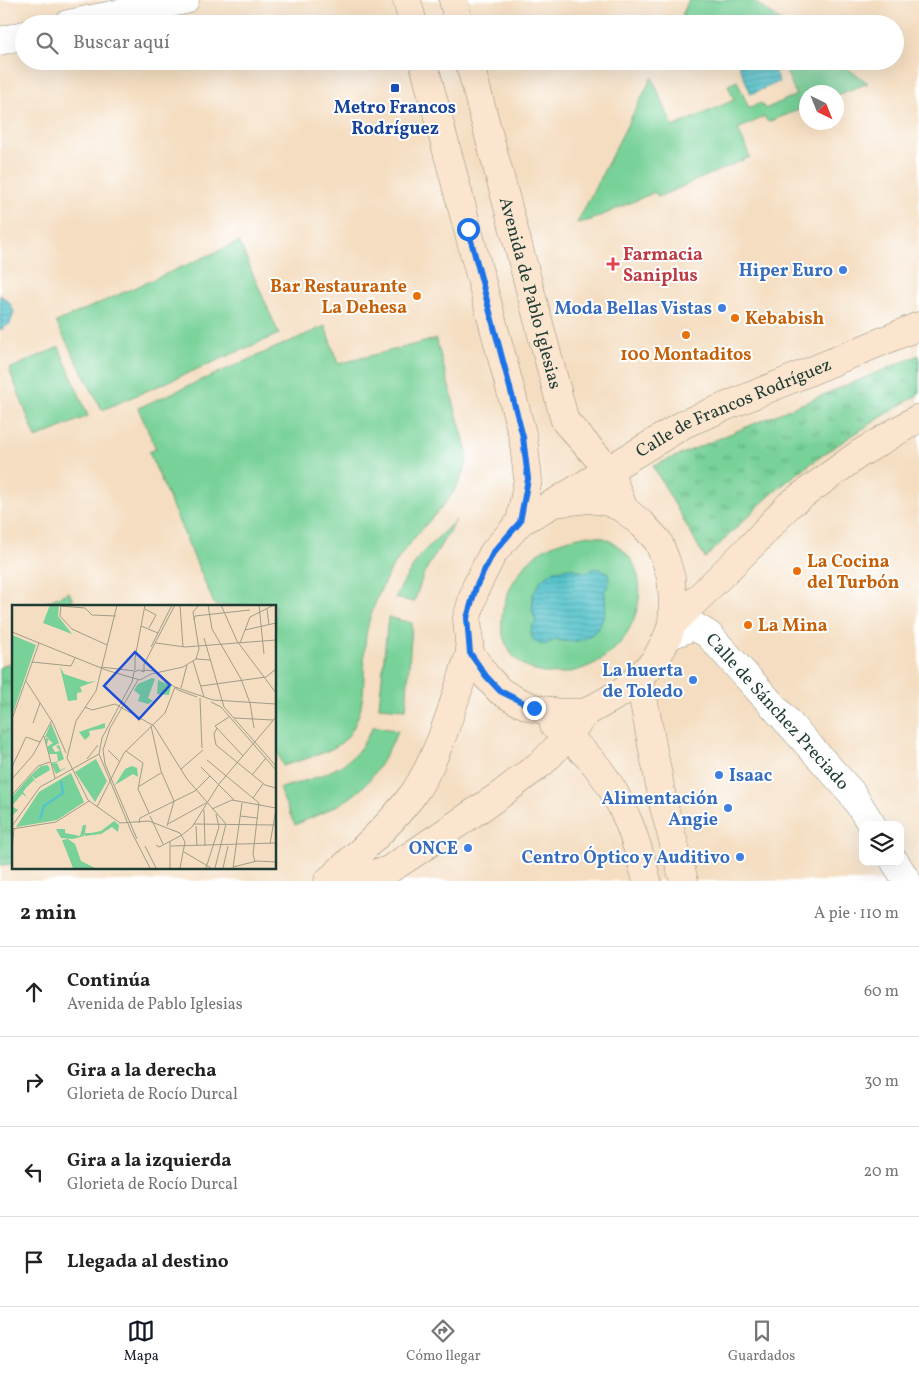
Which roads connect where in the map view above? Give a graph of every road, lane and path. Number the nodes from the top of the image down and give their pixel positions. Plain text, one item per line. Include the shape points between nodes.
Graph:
1 (185, 0) edge
2 (407, 0) edge
3 (453, 0) edge
4 (112, 15) edge
5 (411, 15) edge
6 (457, 15) edge
7 (15, 37) edge
8 (0, 41) edge
9 (425, 70) edge
10 (471, 70) edge
11 (919, 326) edge
12 (919, 418) edge
13 (609, 470) junction
14 (554, 503) junction
15 (624, 509) junction
16 (520, 522) junction
17 (670, 630) junction
18 (470, 653) junction
19 (639, 677) junction
20 (534, 708) junction
21 (586, 712) junction
22 (567, 737) junction
23 (869, 821) edge
24 (898, 866) edge
25 (328, 881) edge
26 (333, 881) edge
27 (647, 881) edge
28 (684, 881) edge
29 (907, 881) edge

1 - 4 street
2 - 5 street
3 - 6 street
7 - 8 street
9 - 16 street via 523,437 528,479
10 - 13 street, Avenida de Pablo Iglesias via 565,421
11 - 13 street, Calle de Francos Rodríguez via 686,423
12 - 17 street via 859,454 790,505
13 - 14 street, Calle de Francos Rodríguez
13 - 15 street, Avenida de Pablo Iglesias
14 - 15 street via 588,499
14 - 16 street, Calle de Francos Rodríguez
15 - 17 street via 658,542 666,561 673,603
16 - 18 street via 493,553 476,587 467,618
17 - 19 street via 654,661
17 - 23 street, Calle de Sánchez Preciado via 694,626 709,635 851,792
18 - 20 street via 500,691
18 - 25 street via 432,759 411,796 370,842
19 - 21 street via 624,691
19 - 28 street via 664,807
20 - 21 street via 559,713
20 - 22 street
21 - 22 street
22 - 26 street via 543,762 500,795 387,871
22 - 27 street via 598,768 616,795 633,830
24 - 29 street

